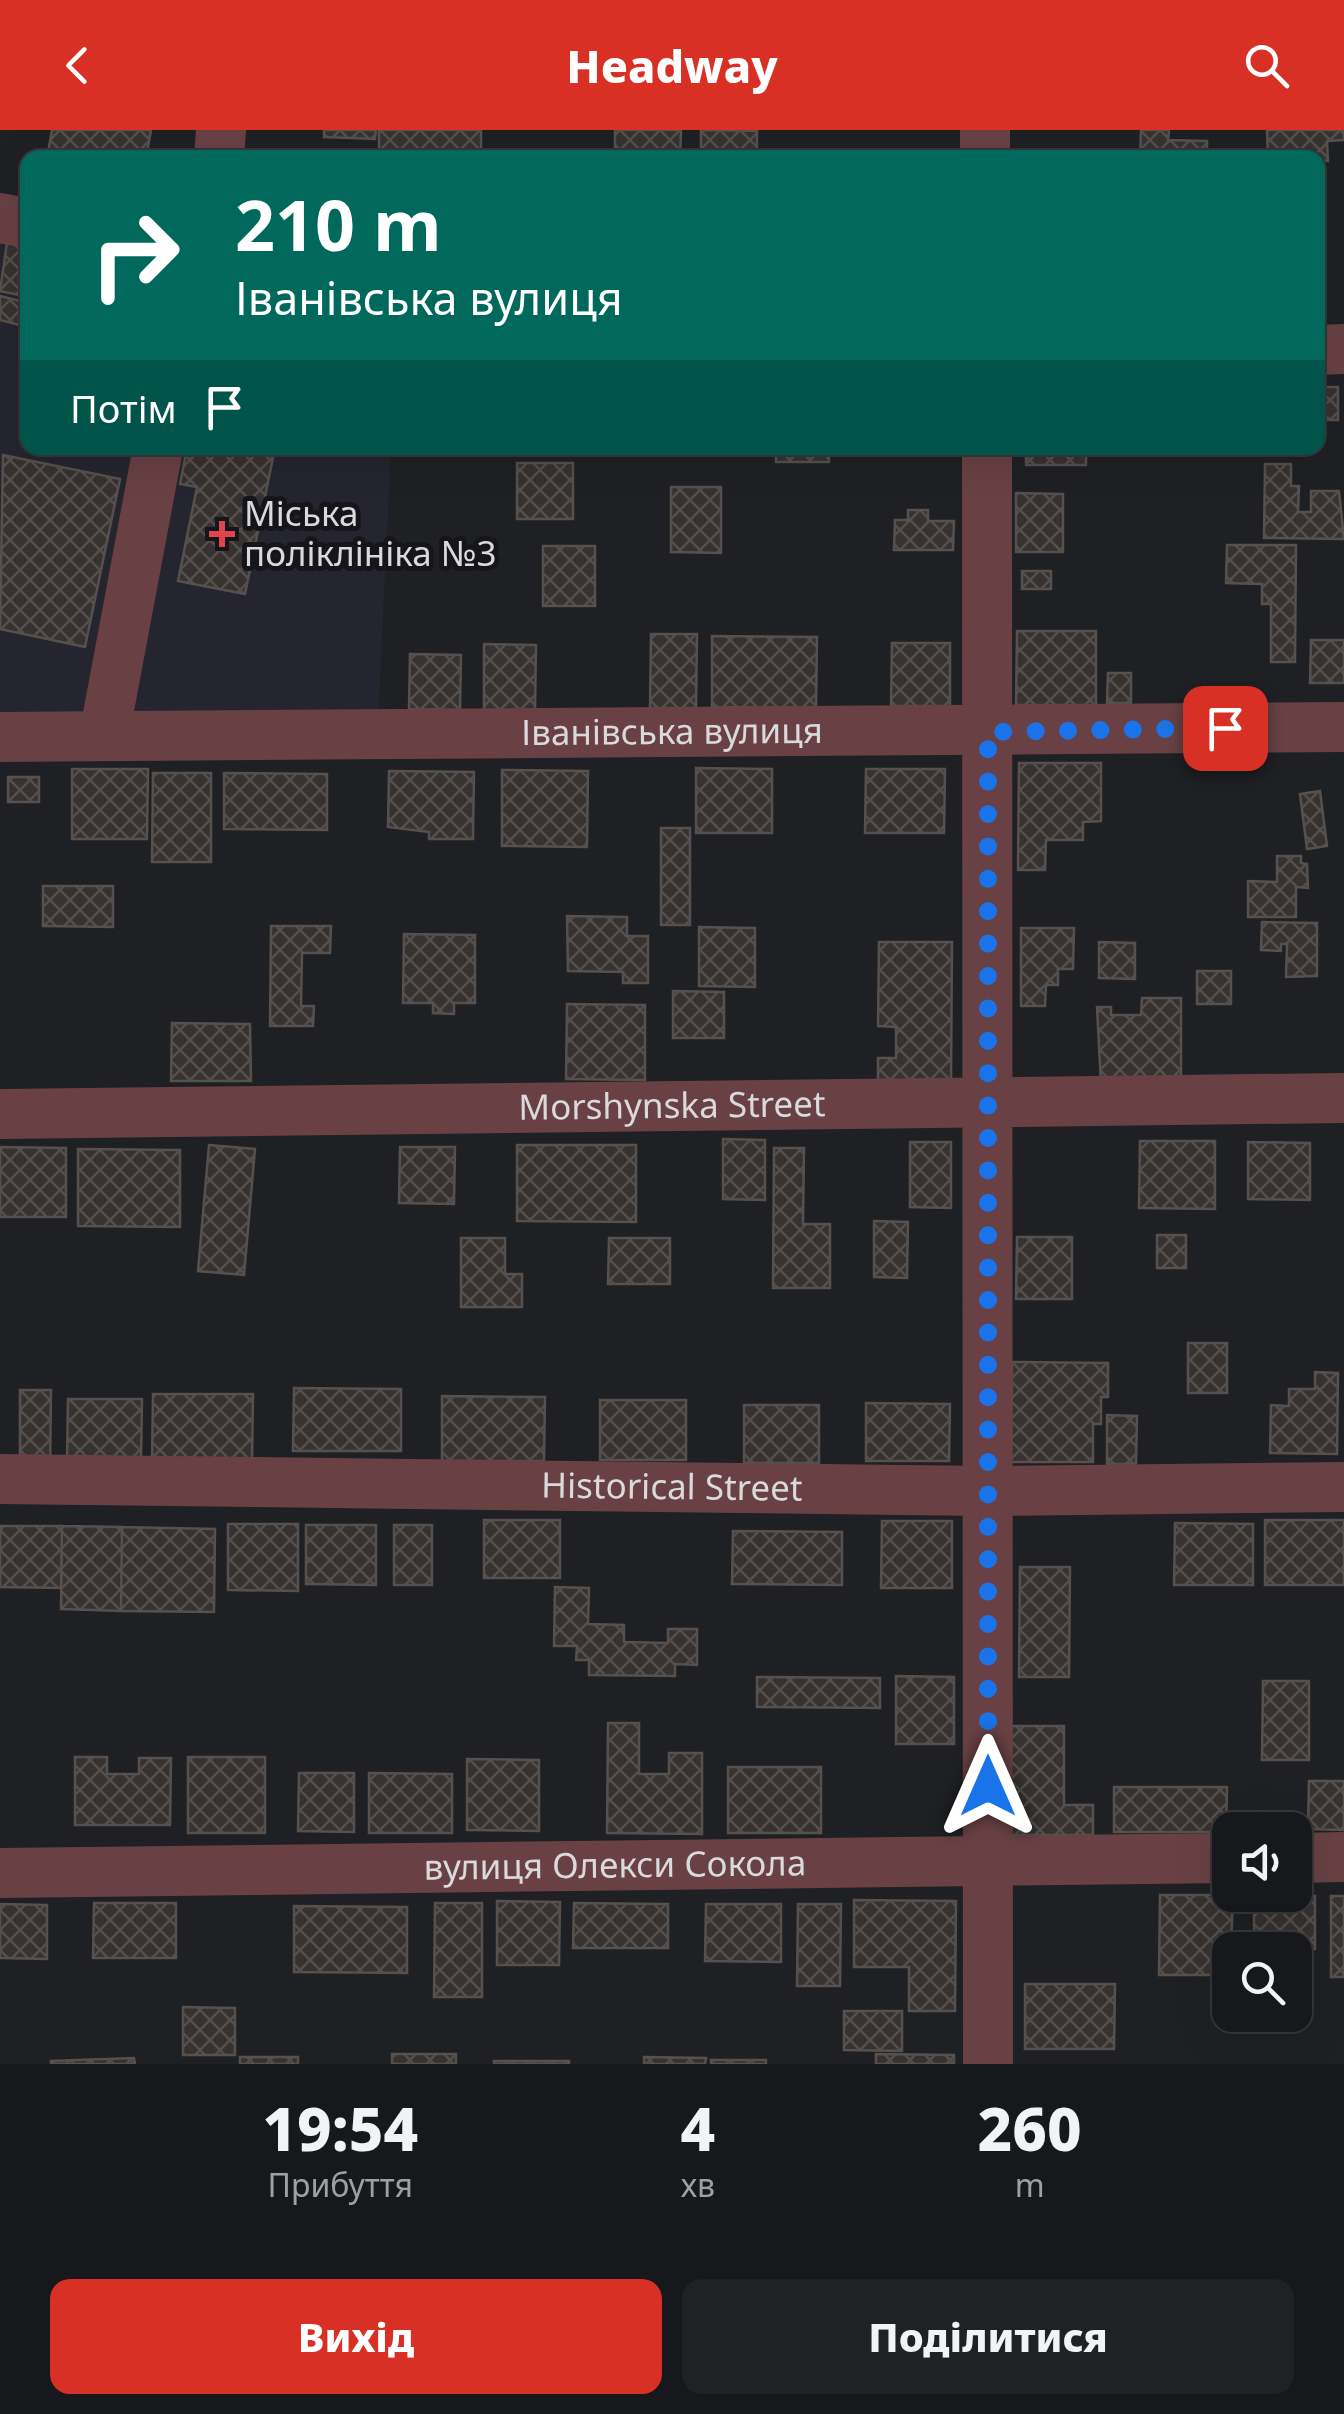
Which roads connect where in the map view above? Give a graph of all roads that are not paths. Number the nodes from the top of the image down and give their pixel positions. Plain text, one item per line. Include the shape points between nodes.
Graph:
1 (157, 455) edge
2 (987, 455) edge
3 (1344, 727) edge
4 (988, 732) junction
5 (104, 736) junction
6 (0, 737) edge
7 (1344, 1098) edge
8 (986, 1103) junction
9 (0, 1114) edge
10 (0, 1479) edge
11 (1344, 1488) edge
12 (986, 1491) junction
13 (1344, 1857) edge
14 (1212, 1858) edge
15 (1312, 1858) edge
16 (988, 1859) junction
17 (0, 1873) edge
18 (988, 2064) edge

1 - 5 street
2 - 4 street
3 - 4 street, Іванівська вулиця
4 - 5 street, Іванівська вулиця
4 - 8 street
5 - 6 street, Іванівська вулиця
7 - 8 street, Morshynska Street
8 - 9 street, Morshynska Street
8 - 12 street
10 - 12 street, Historical Street
11 - 12 street, Historical Street
12 - 16 street
13 - 15 street
14 - 16 street, вулиця Олекси Сокола
16 - 17 street, вулиця Олекси Сокола
16 - 18 street

